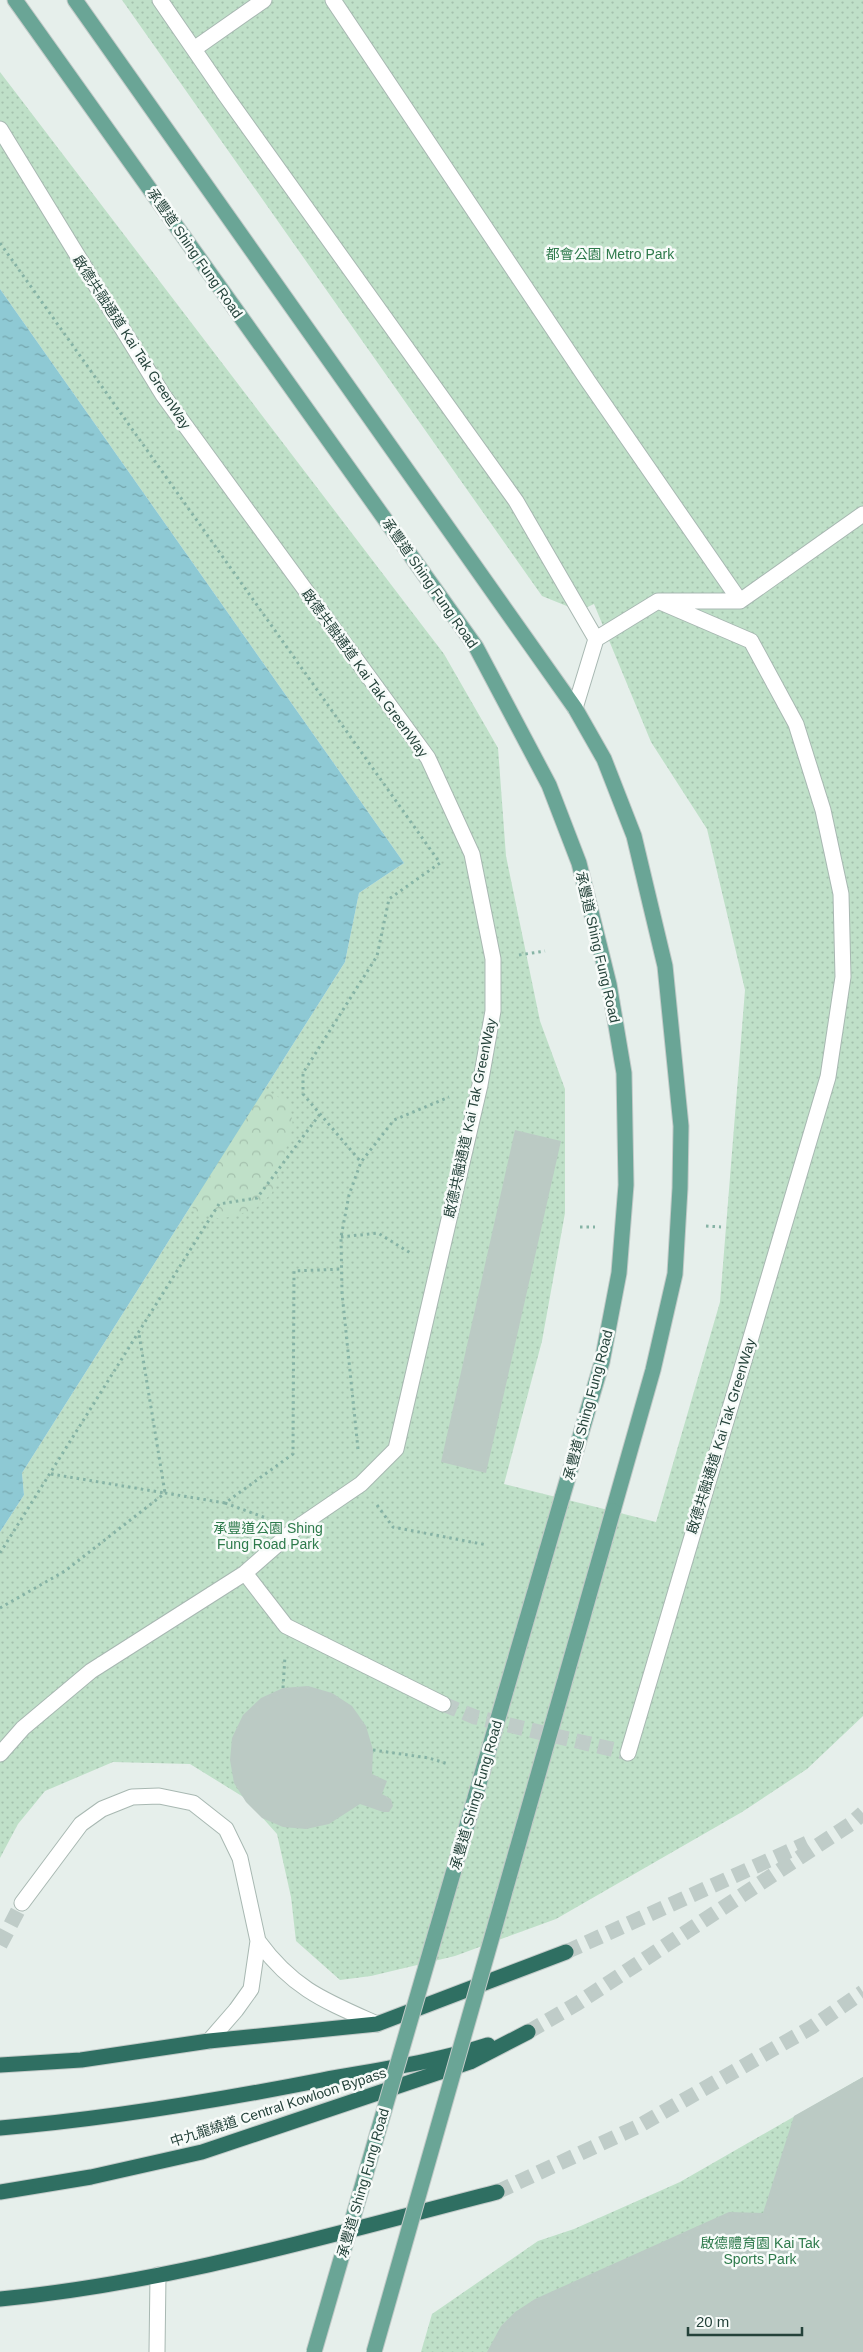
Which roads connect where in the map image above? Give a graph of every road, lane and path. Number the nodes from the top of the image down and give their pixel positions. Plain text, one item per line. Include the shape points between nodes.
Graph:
1 (14, 0) edge
2 (75, 0) edge
3 (160, 0) edge
4 (264, 0) edge
5 (333, 0) edge
6 (194, 49) junction
7 (0, 129) edge
8 (0, 243) edge
9 (863, 514) edge
10 (658, 601) junction
11 (740, 601) junction
12 (596, 639) junction
13 (575, 708) junction
14 (480, 1085) junction
15 (320, 1114) junction
16 (361, 1162) junction
17 (341, 1237) junction
18 (342, 1269) junction
19 (437, 1269) junction
20 (139, 1334) junction
21 (51, 1474) junction
22 (361, 1484) junction
23 (165, 1493) junction
24 (225, 1503) junction
25 (295, 1529) junction
26 (487, 1545) dead end
27 (0, 1552) edge
28 (245, 1573) junction
29 (0, 1608) edge
30 (443, 1704) tunnel mouth
31 (373, 1750) dead end
32 (628, 1753) dead end
33 (0, 1754) edge
34 (448, 1764) dead end
35 (22, 1903) tunnel mouth
36 (258, 1941) junction
37 (566, 1952) tunnel mouth
38 (377, 2024) junction
39 (209, 2041) junction
40 (0, 2065) edge
41 (0, 2128) edge
42 (0, 2192) edge
43 (496, 2192) tunnel mouth
44 (158, 2275) junction
45 (0, 2299) edge
46 (157, 2352) edge
47 (314, 2352) edge
48 (374, 2352) edge

1 - 47 main road, 承豐道 Shing Fung Road, bridge via 476,648 549,785 579,863 609,984 624,1073 626,1185 619,1273 602,1362
2 - 13 main road
3 - 6 street
4 - 6 street
5 - 11 street
6 - 12 street via 516,501
7 - 14 street, 啟德共融通道 Kai Tak GreenWay via 163,395 428,758 472,854 494,959 493,1012
8 - 15 path via 440,863 389,899 376,956 303,1073 303,1094
9 - 11 street
10 - 11 street
10 - 12 street
10 - 32 street, 啟德共融通道 Kai Tak GreenWay via 751,641 796,724 823,810 841,894 843,977 828,1077
12 - 13 street
13 - 48 main road, bridge via 604,759 634,836 665,966 681,1126 675,1274 653,1370
14 - 16 path via 394,1120
14 - 19 street, 啟德共融通道 Kai Tak GreenWay
15 - 16 path
15 - 20 path via 257,1198 219,1204
16 - 17 path via 349,1195
17 - 18 path
17 - 19 path via 378,1233
18 - 22 path via 342,1303
18 - 24 path via 294,1271 293,1454
19 - 22 street, 啟德共融通道 Kai Tak GreenWay via 396,1449
20 - 21 path
20 - 23 path
21 - 23 path
21 - 27 path
22 - 25 street, 啟德共融通道 Kai Tak GreenWay
22 - 26 path via 393,1527
23 - 24 path
23 - 29 path via 65,1571
24 - 25 path
25 - 28 street, 啟德共融通道 Kai Tak GreenWay
28 - 30 street via 286,1626
28 - 33 street, 啟德共融通道 Kai Tak GreenWay via 91,1671 23,1728
31 - 34 path
35 - 36 street via 81,1824 102,1809 132,1797 159,1796 193,1803 226,1829 240,1858
36 - 38 street via 274,1963 323,2001
36 - 39 street via 251,1989
37 - 38 highway
38 - 39 highway
39 - 40 highway via 81,2060
41 - 42 highway, 中九龍繞道 Central Kowloon Bypass via 65,2123 216,2100 474,2049 528,2032 470,2062 202,2152 91,2177
43 - 44 highway via 264,2253
44 - 45 highway
44 - 46 street

